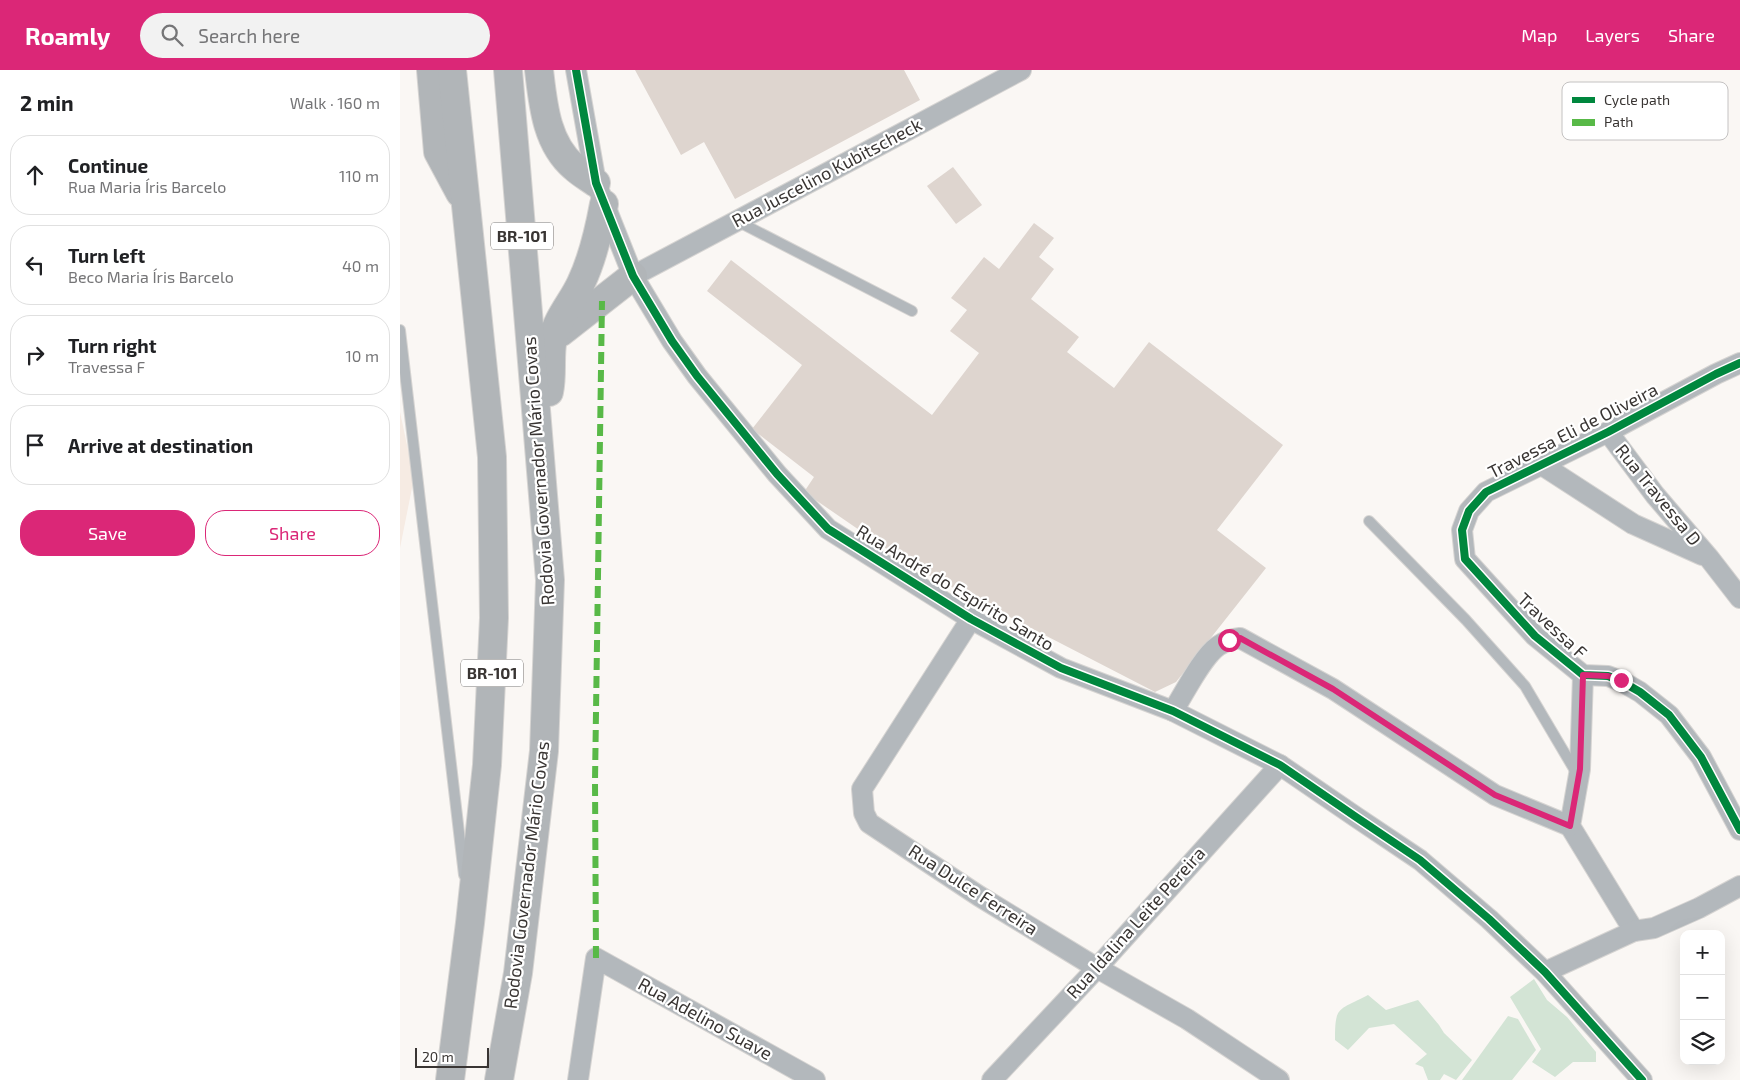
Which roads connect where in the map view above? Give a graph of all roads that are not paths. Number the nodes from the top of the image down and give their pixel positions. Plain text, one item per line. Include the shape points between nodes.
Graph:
1 (431, 70) edge
2 (452, 70) edge
3 (508, 70) edge
4 (539, 70) edge
5 (576, 70) edge
6 (1021, 70) edge
7 (600, 194) junction
8 (466, 205) junction
9 (737, 221) junction
10 (633, 276) junction
11 (912, 311) dead end
12 (400, 330) edge
13 (553, 338) junction
14 (1740, 363) edge
15 (1608, 432) junction
16 (539, 439) junction
17 (1542, 465) junction
18 (1369, 521) dead end
19 (1709, 558) junction
20 (1465, 559) joint
21 (1740, 598) edge
22 (971, 619) junction
23 (1583, 675) junction
24 (1173, 711) junction
25 (1280, 765) junction
26 (1578, 777) junction
27 (1570, 826) junction
28 (1740, 830) edge
29 (1740, 886) edge
30 (470, 923) junction
31 (1634, 931) junction
32 (1097, 968) junction
33 (1545, 972) junction
34 (450, 1080) edge
35 (499, 1080) edge
36 (578, 1080) edge
37 (815, 1080) edge
38 (992, 1080) edge
39 (1279, 1080) edge
40 (1642, 1080) edge

1 - 8 highway via 438,152
2 - 8 highway, BR-101
3 - 16 highway, Rodovia Governador Mário Covas / BR-101
4 - 7 highway via 545,115 557,148
5 - 7 street, Rua André do Espírito Santo
6 - 9 street, Rua Juscelino Kubitscheck
7 - 10 street, Rua André do Espírito Santo
7 - 13 highway via 590,262
8 - 30 highway, BR-101 via 492,458 494,618 487,765
9 - 10 street, Rua Juscelino Kubitscheck
9 - 11 lane
10 - 13 highway
10 - 22 street, Rua André do Espírito Santo via 697,376 777,474 828,529
12 - 30 lane
13 - 16 highway via 550,388
14 - 15 street, Travessa Eli de Oliveira
15 - 17 street, Travessa Eli de Oliveira
15 - 19 street, Rua Travessa D via 1655,495
16 - 35 highway, Rodovia Governador Mário Covas / BR-101 via 550,580 544,750 518,973
17 - 19 street, Rua Travessa D via 1633,524
17 - 20 street, Travessa Eli de Oliveira via 1486,492 1469,511 1462,530
18 - 26 lane via 1466,620 1524,686
19 - 21 street, Rua Travessa D
20 - 23 street, Travessa F via 1535,636
22 - 24 street, Rua André do Espírito Santo via 1061,668
22 - 32 street, Rua Dulce Ferreira via 862,789 864,813 877,829
23 - 26 street
23 - 28 street, Travessa F via 1621,680 1669,715 1701,757
24 - 25 street, Rua André do Espírito Santo
24 - 27 street via 1217,646 1240,638 1333,689 1495,795
25 - 32 street, Rua Idalina Leite Pereira
25 - 33 street, Rua André do Espírito Santo via 1420,860
26 - 27 street
27 - 31 street
29 - 31 street via 1654,928
30 - 34 highway, BR-101
31 - 33 street
32 - 38 street, Rua Idalina Leite Pereira
32 - 39 street, Rua Dulce Ferreira via 1188,1018
33 - 40 street, Rua André do Espírito Santo
36 - 37 street, Rua Adelino Suave via 596,958

